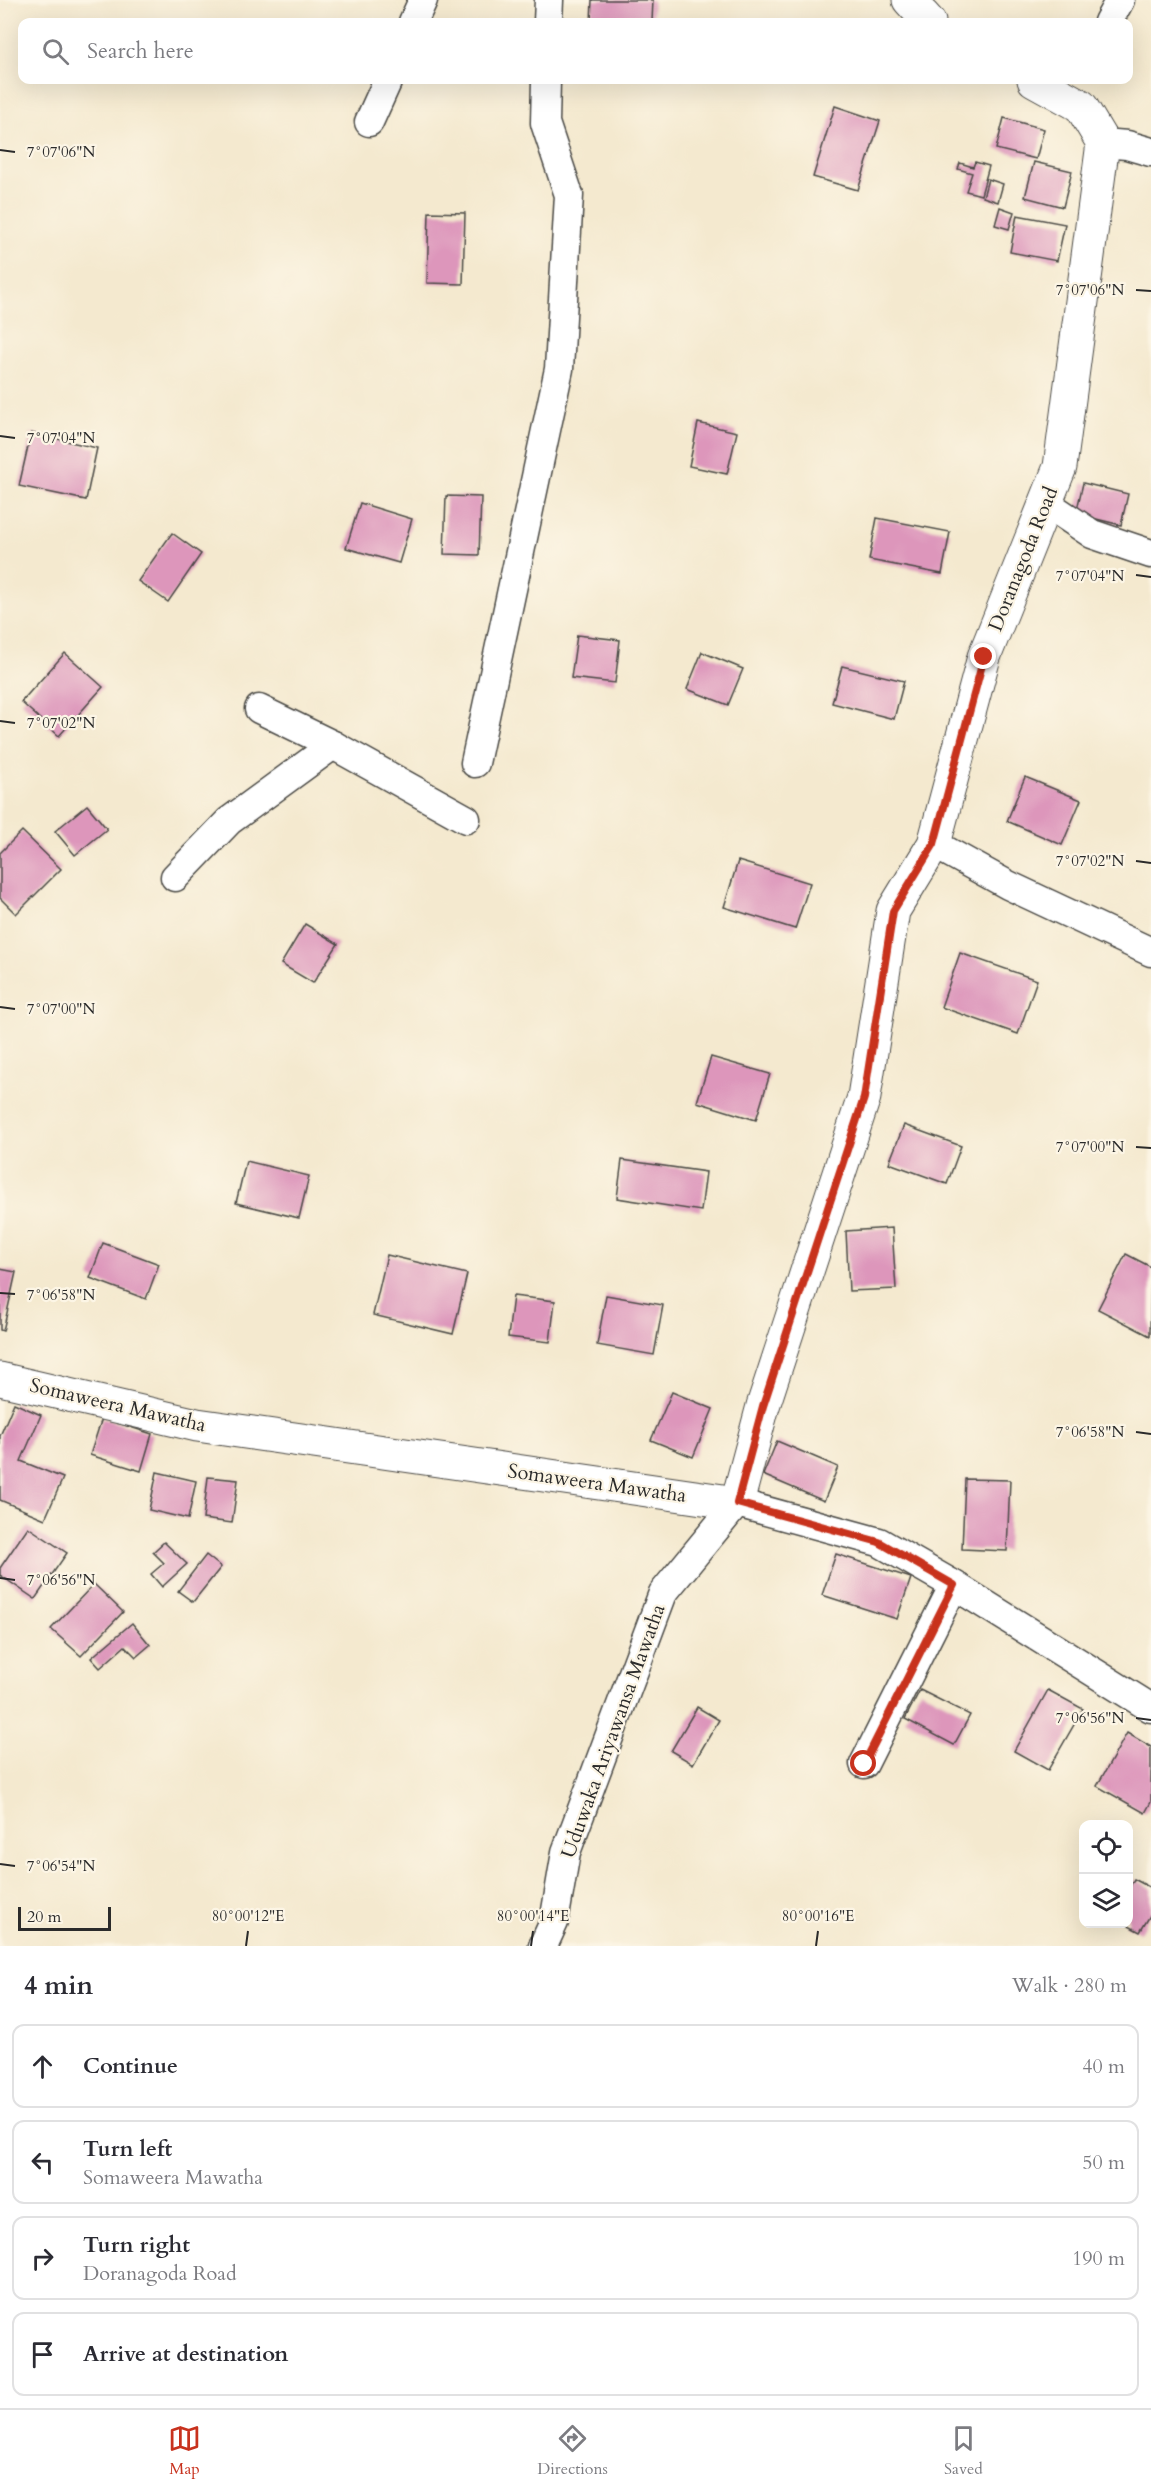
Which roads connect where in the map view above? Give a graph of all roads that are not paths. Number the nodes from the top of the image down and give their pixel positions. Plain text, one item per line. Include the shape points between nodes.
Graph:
1 (423, 0) edge
2 (549, 0) edge
3 (909, 0) edge
4 (1120, 0) edge
5 (415, 18) edge
6 (548, 18) edge
7 (925, 18) edge
8 (1110, 18) edge
9 (386, 84) edge
10 (546, 84) edge
11 (1052, 84) edge
12 (369, 122) dead end
13 (1103, 143) junction
14 (1151, 152) edge
15 (1046, 503) junction
16 (1151, 554) edge
17 (259, 709) dead end
18 (333, 745) junction
19 (475, 763) dead end
20 (466, 819) dead end
21 (934, 844) junction
22 (175, 877) dead end
23 (1151, 952) edge
24 (0, 1379) edge
25 (737, 1503) junction
26 (954, 1585) junction
27 (1151, 1708) edge
28 (864, 1764) dead end
29 (543, 1946) edge

1 - 5 street
2 - 6 street
3 - 7 street
4 - 8 street
9 - 12 street
10 - 19 street via 545,123 569,195 559,369
11 - 13 street via 1081,106
13 - 14 street
13 - 15 street, Doranagoda Road via 1060,467
15 - 16 street via 1092,534
15 - 21 street, Doranagoda Road via 984,657
17 - 18 street
18 - 20 street
18 - 22 street via 229,821
21 - 23 street via 1008,885
21 - 25 street, Doranagoda Road via 893,911 864,1098 763,1406
24 - 25 street, Somaweera Mawatha via 196,1425
25 - 26 street, Somaweera Mawatha via 879,1542
25 - 29 street, Uduwaka Ariyawansa Mawatha via 663,1593 566,1852 554,1922
26 - 27 street, Somaweera Mawatha
26 - 28 street

